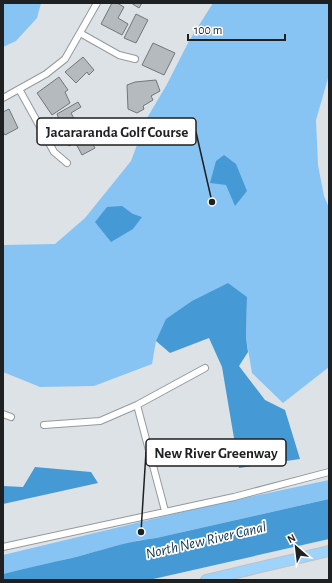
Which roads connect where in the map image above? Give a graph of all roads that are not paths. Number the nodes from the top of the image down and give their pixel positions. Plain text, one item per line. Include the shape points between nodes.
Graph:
1 (97, 3) edge
2 (80, 33) junction
3 (135, 59) dead end
4 (19, 89) junction
5 (3, 98) edge
6 (67, 163) dead end
7 (205, 368) dead end
8 (137, 405) junction
9 (3, 414) edge
10 (11, 417) dead end
11 (44, 425) dead end
12 (329, 472) edge
13 (165, 511) junction
14 (3, 547) edge
15 (329, 551) edge
16 (206, 580) edge

1 - 2 street
2 - 3 street via 119,55
2 - 4 street via 65,59 46,74
4 - 5 street
4 - 6 street via 54,152
7 - 8 street
8 - 11 street via 100,421
8 - 13 street
9 - 10 street
12 - 13 street via 234,497
13 - 14 street
15 - 16 main road

